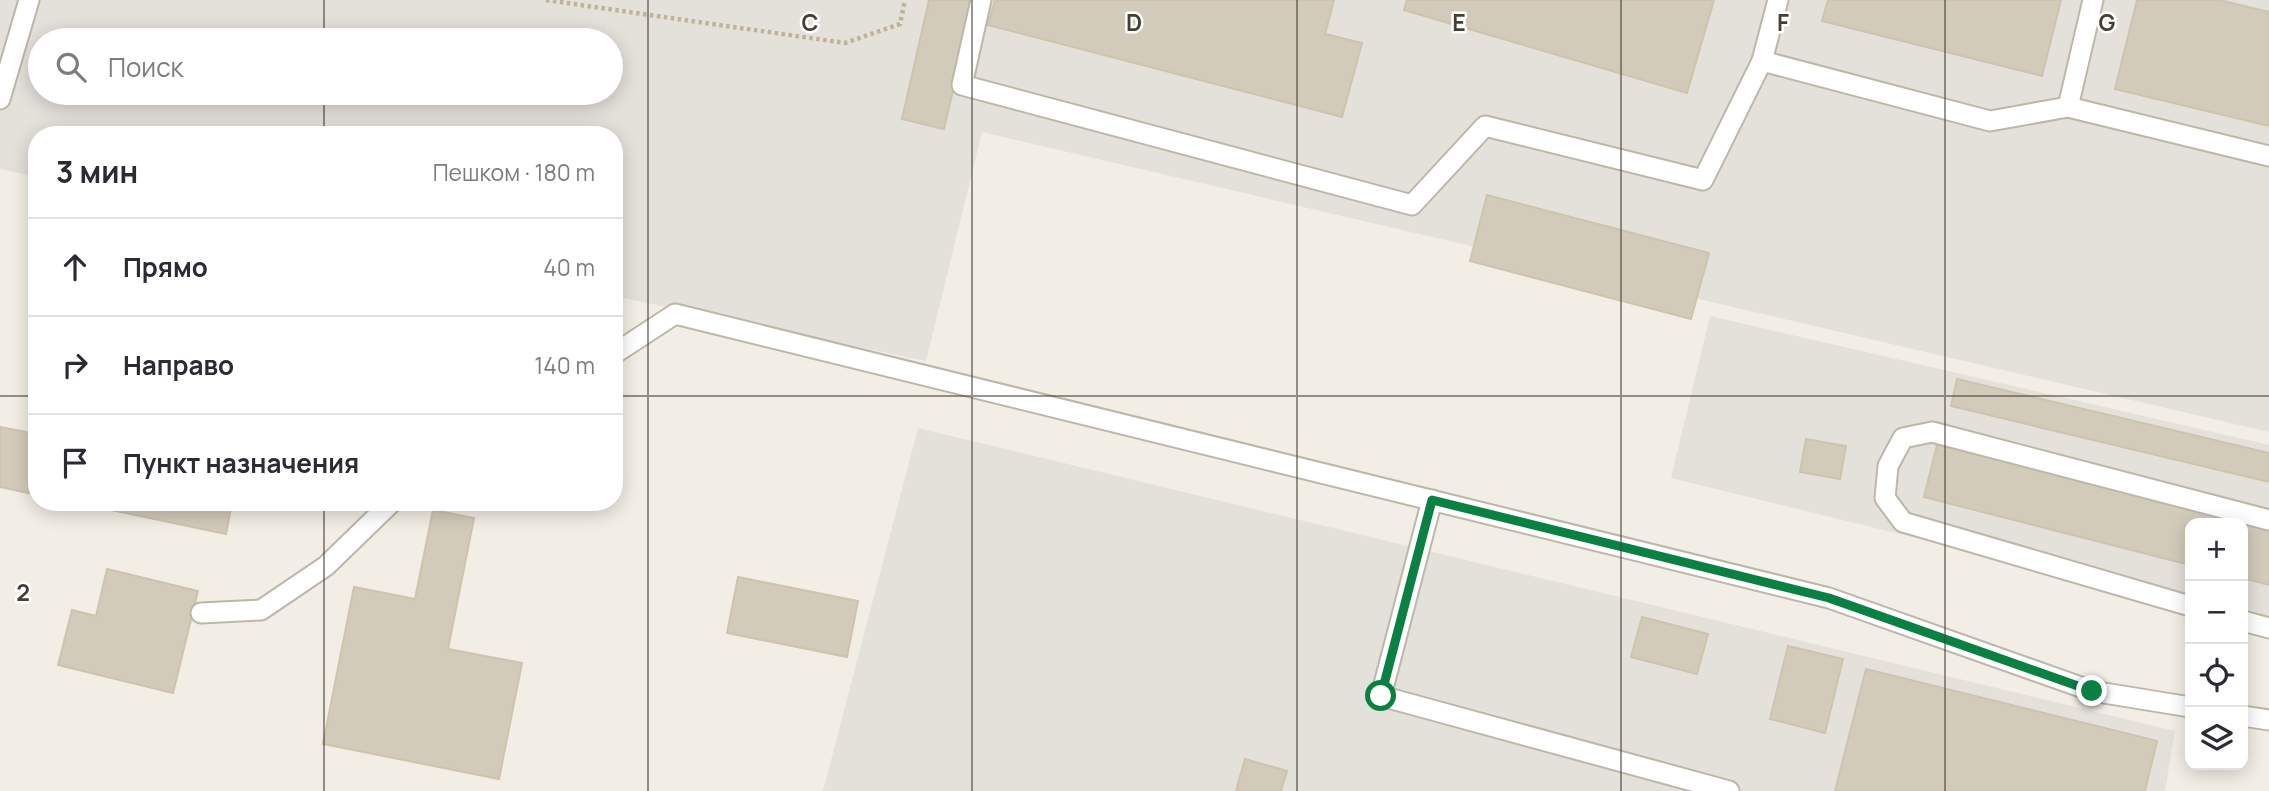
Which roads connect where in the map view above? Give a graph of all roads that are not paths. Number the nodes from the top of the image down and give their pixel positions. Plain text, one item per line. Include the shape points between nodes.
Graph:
1 (29, 0) edge
2 (981, 0) edge
3 (1778, 0) edge
4 (2093, 0) edge
5 (1762, 61) junction
6 (0, 99) edge
7 (2068, 107) junction
8 (2269, 156) edge
9 (623, 348) edge
10 (1432, 500) junction
11 (383, 511) edge
12 (2269, 520) edge
13 (2185, 605) edge
14 (201, 613) dead end
15 (2248, 622) edge
16 (2269, 628) edge
17 (2185, 706) edge
18 (2248, 717) edge
19 (2269, 720) edge
20 (1729, 791) edge

1 - 6 lane
2 - 5 lane via 962,85 1412,205 1485,126 1703,180
3 - 5 lane
4 - 7 lane
5 - 7 lane via 1990,121
7 - 8 lane
9 - 10 lane via 675,314
10 - 17 lane via 1829,598 2092,691
10 - 20 lane via 1381,696
11 - 14 lane via 326,566 261,610
12 - 13 lane via 1932,432 1903,438 1888,466 1885,498 1903,522
15 - 16 lane
18 - 19 lane

